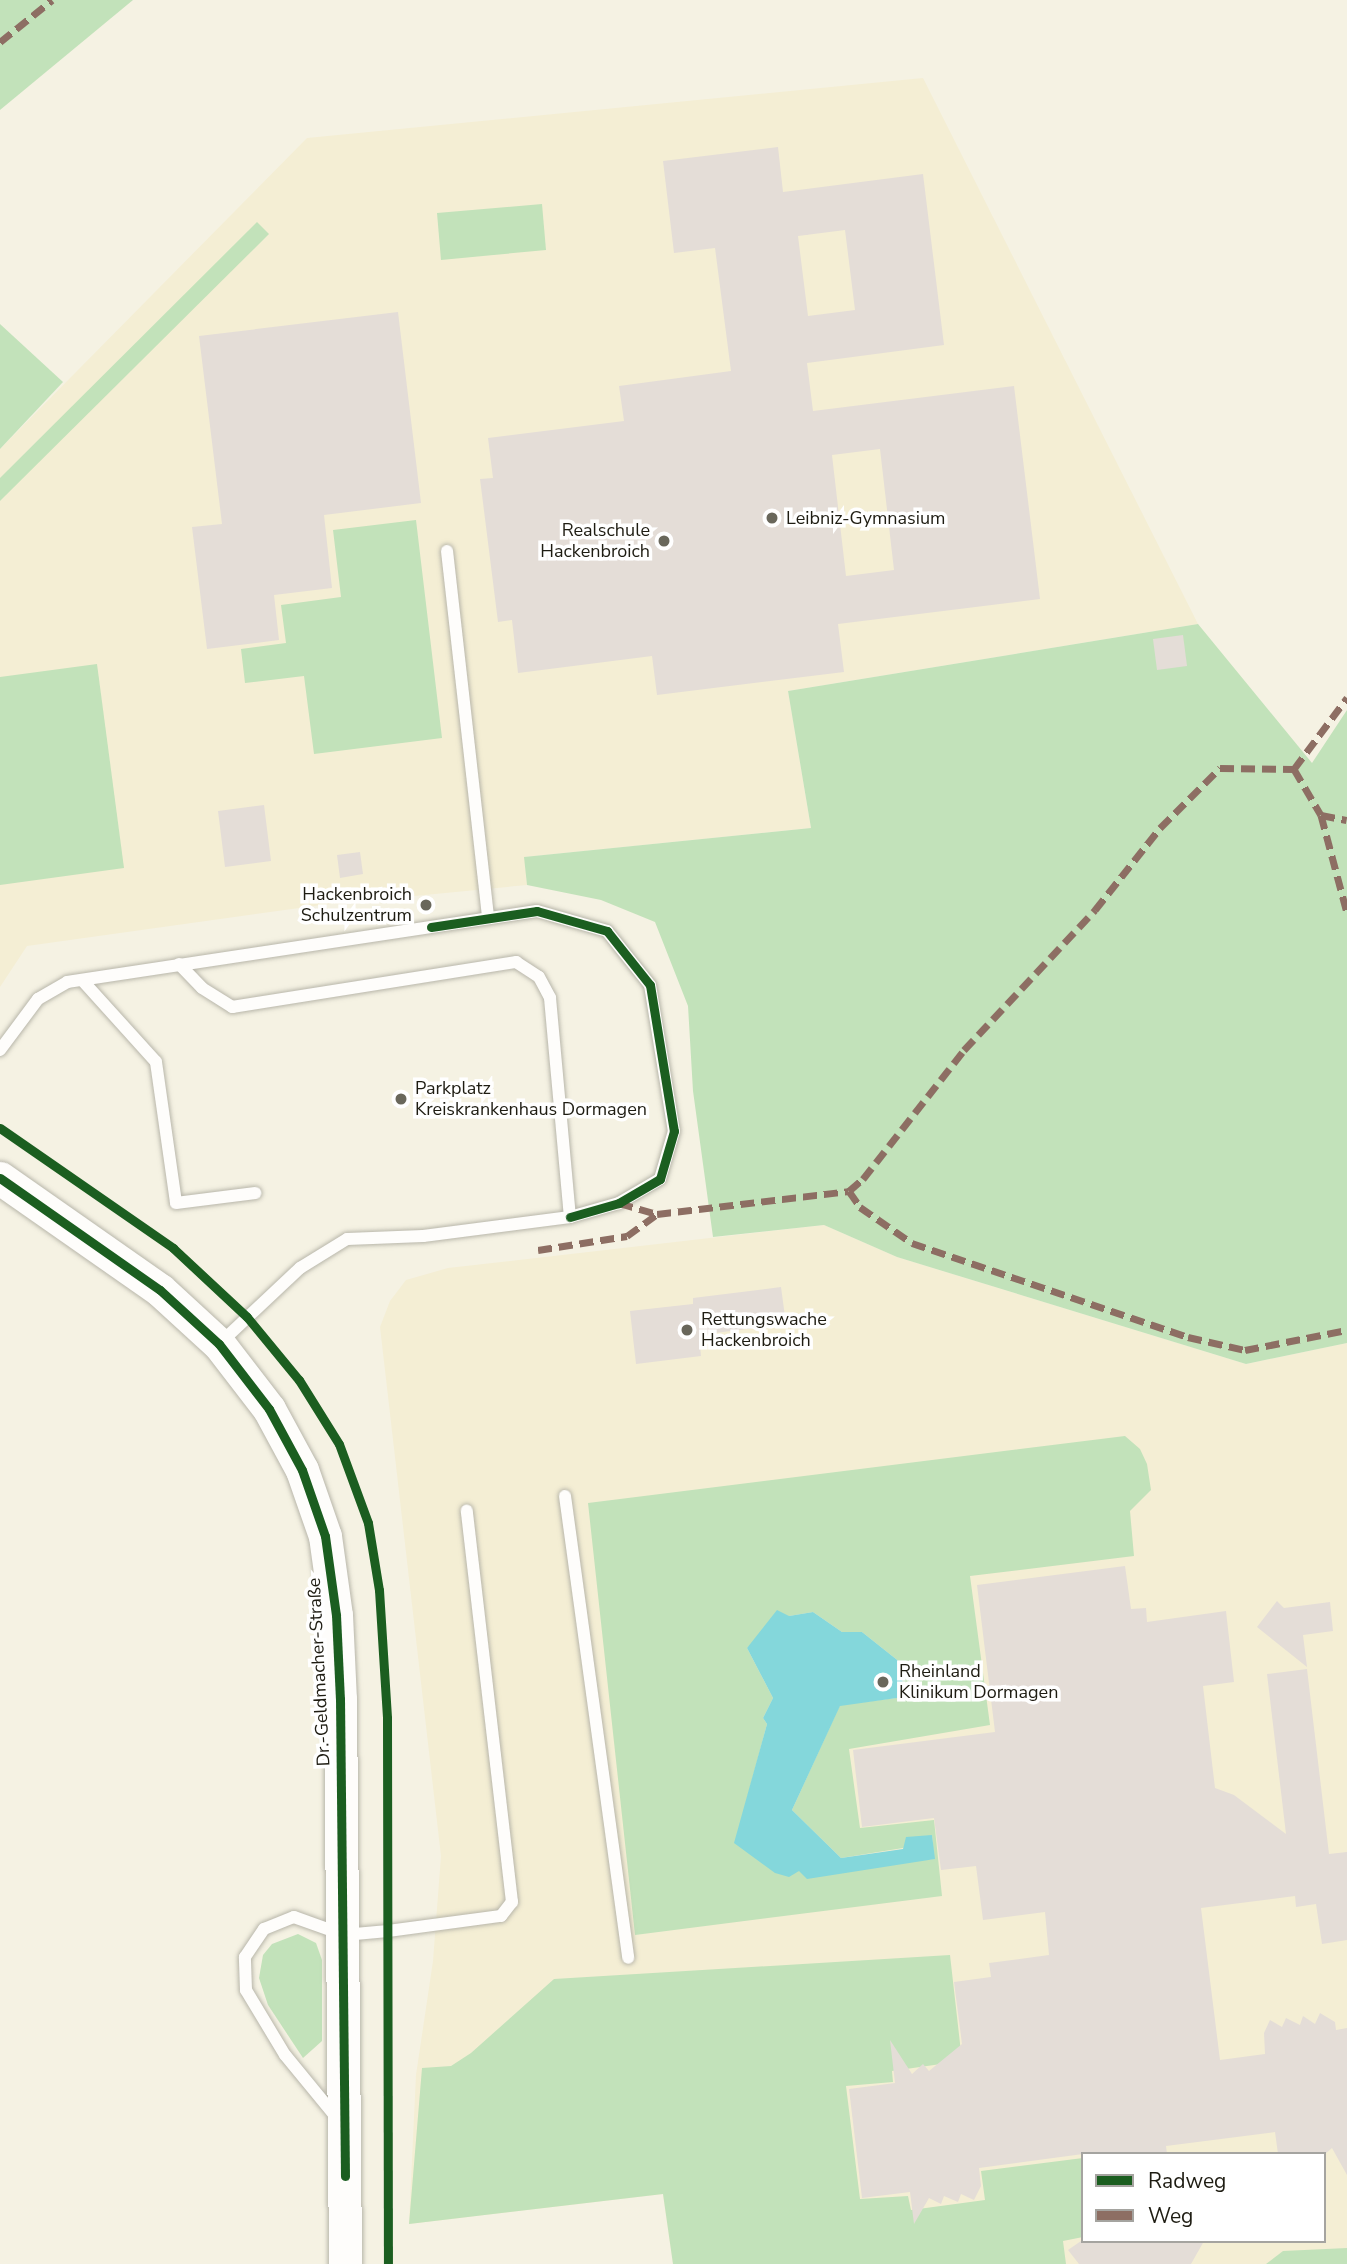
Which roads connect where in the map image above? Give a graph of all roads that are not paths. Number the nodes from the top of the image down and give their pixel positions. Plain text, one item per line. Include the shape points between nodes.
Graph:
1 (447, 551) dead end
2 (488, 918) junction
3 (179, 964) junction
4 (82, 980) junction
5 (0, 1049) edge
6 (0, 1178) edge
7 (256, 1193) dead end
8 (570, 1217) junction
9 (219, 1344) junction
10 (565, 1496) dead end
11 (467, 1511) dead end
12 (344, 1935) junction
13 (628, 1958) dead end
14 (345, 2128) junction
15 (345, 2264) edge

1 - 2 lane
2 - 3 lane
2 - 8 lane via 537,911 607,931 650,985 674,1131 660,1179 620,1203
3 - 4 lane
3 - 8 lane via 202,988 232,1007 516,962 539,977 550,998
4 - 5 lane via 66,982 38,999
4 - 7 lane via 156,1062 176,1203
6 - 9 street, Dr.-Geldmacher-Straße via 160,1290
8 - 9 lane via 423,1236 347,1239 300,1268
9 - 12 street, Dr.-Geldmacher-Straße via 269,1409 302,1470 325,1536 340,1699
10 - 13 lane
11 - 12 lane via 512,1902 501,1916
12 - 14 street, Dr.-Geldmacher-Straße
12 - 14 lane via 294,1917 264,1930 245,1957 246,1990 285,2055
14 - 15 street, Dr.-Geldmacher-Straße

